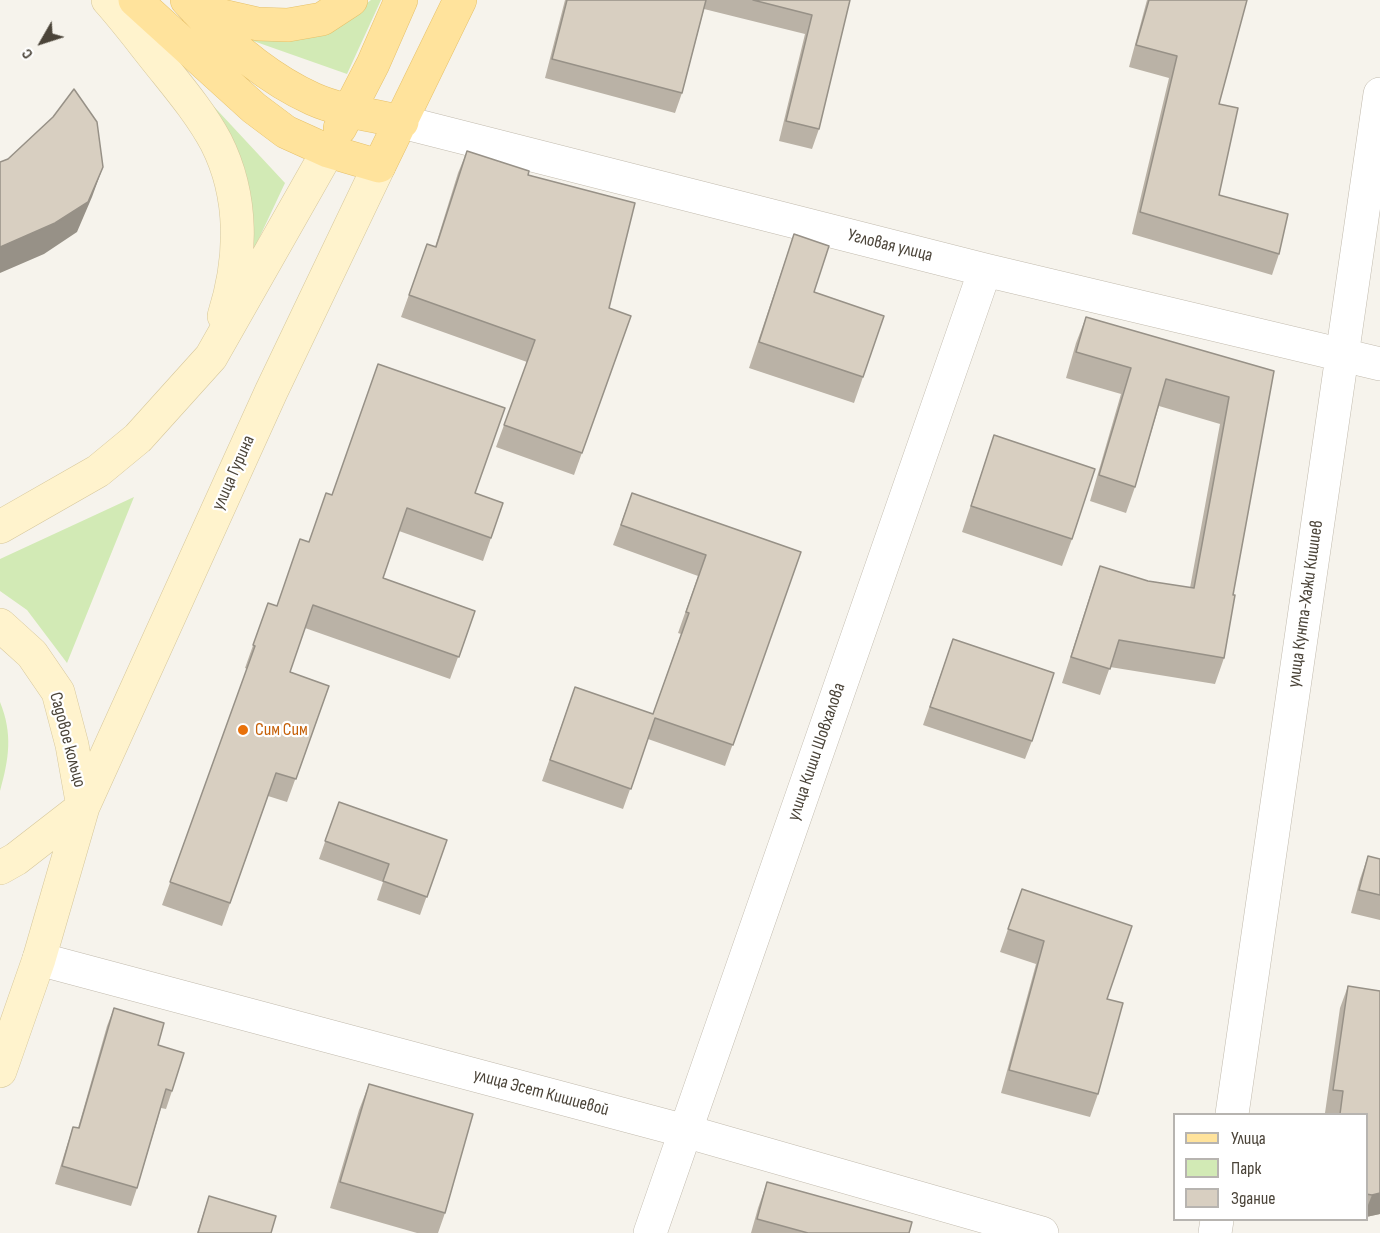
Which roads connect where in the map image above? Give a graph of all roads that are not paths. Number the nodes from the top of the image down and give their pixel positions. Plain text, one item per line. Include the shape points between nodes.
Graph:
1 (108, 0) edge
2 (135, 0) edge
3 (351, 0) edge
4 (401, 0) edge
5 (460, 0) edge
6 (191, 5) edge
7 (1380, 94) edge
8 (350, 110) junction
9 (402, 122) junction
10 (328, 151) junction
11 (380, 166) junction
12 (985, 270) junction
13 (1342, 354) junction
14 (211, 357) junction
15 (1380, 364) edge
16 (0, 527) edge
17 (0, 624) edge
18 (84, 807) junction
19 (0, 868) edge
20 (39, 959) junction
21 (0, 1071) edge
22 (1232, 1113) edge
23 (685, 1131) junction
24 (650, 1233) edge
25 (1042, 1233) edge

1 - 14 main road via 193,106 216,142 230,175 237,208 238,245 232,292
2 - 10 main road via 254,108 286,132
3 - 6 main road via 322,19 288,25 258,24
4 - 8 main road
5 - 9 main road, улица Гурина
6 - 8 main road via 230,44 278,80 314,99
7 - 13 street, улица Кунта-Хажи Кишиев
8 - 9 main road
8 - 10 main road
9 - 11 main road, улица Гурина
9 - 12 street, Угловая улица
10 - 11 main road
10 - 14 main road
11 - 18 main road, улица Гурина via 271,392
12 - 13 street, Угловая улица
12 - 23 street, улица Киши Шовхалова
13 - 15 street, Угловая улица
13 - 22 street, улица Кунта-Хажи Кишиев
14 - 16 main road via 138,438 98,471
17 - 18 main road, Садовое кольцо via 32,654 58,692
18 - 19 main road, Садовое кольцо
18 - 20 main road, улица Гурина
20 - 21 main road, улица Гурина
20 - 23 street, улица Эсет Кишиевой
23 - 24 street, улица Киши Шовхалова
23 - 25 street, улица Эсет Кишиевой

